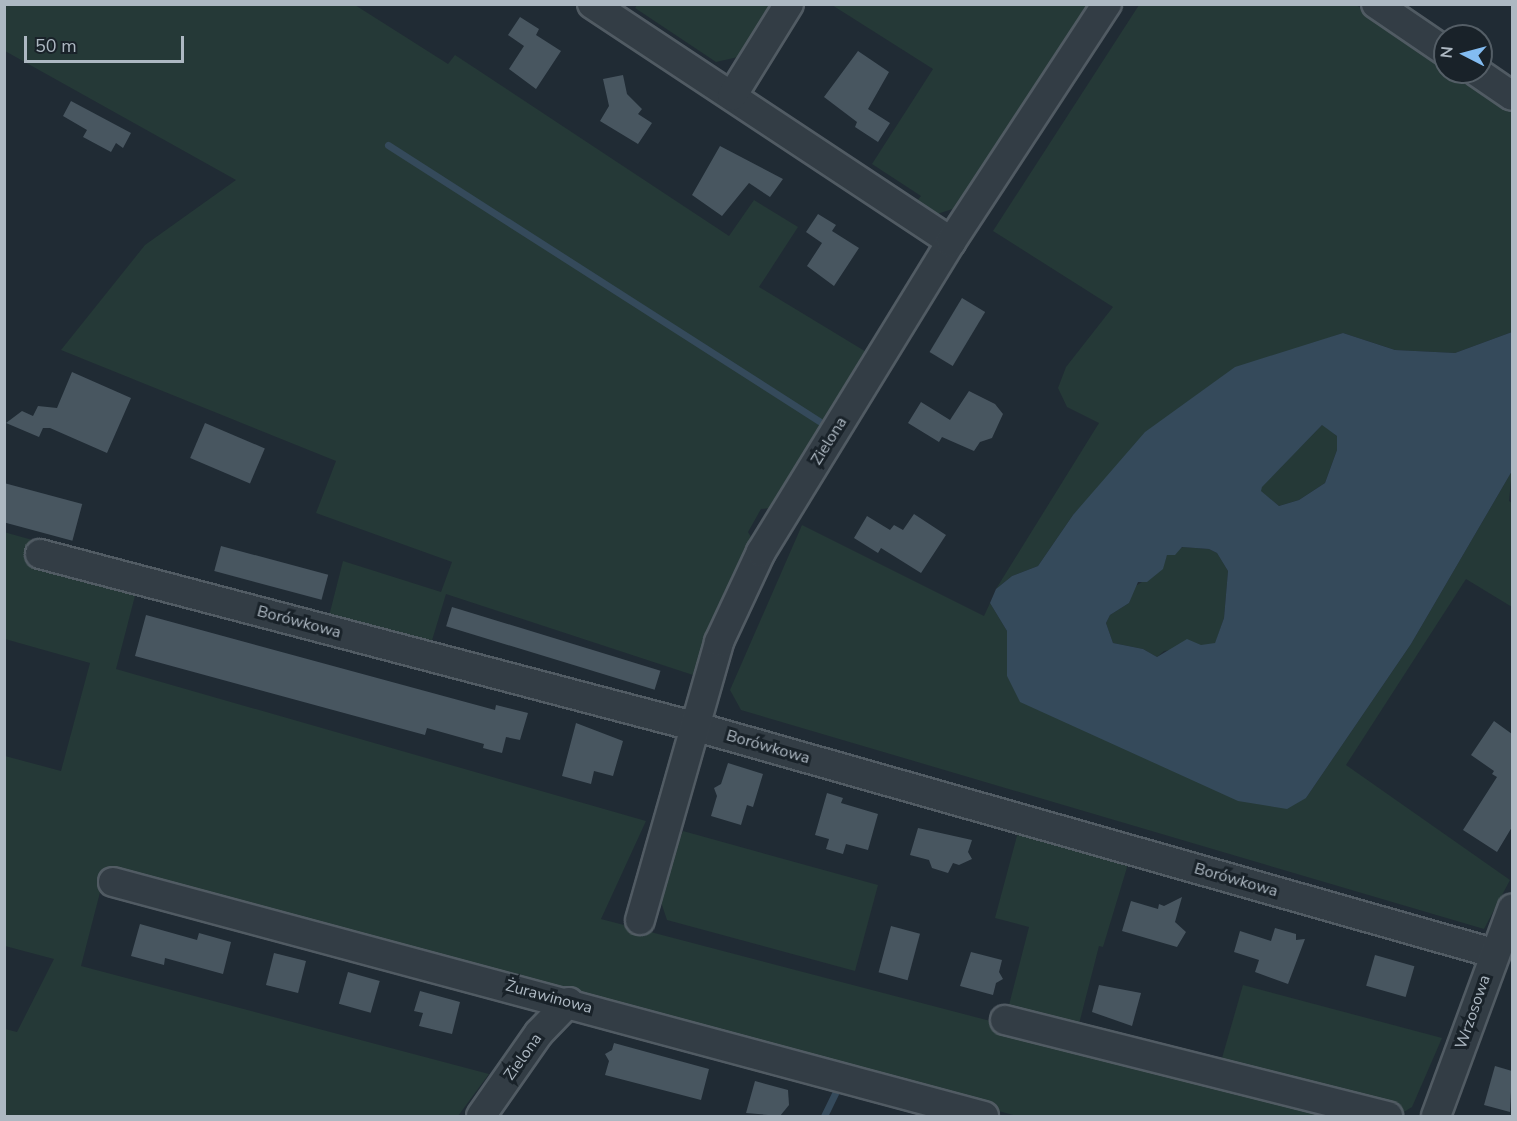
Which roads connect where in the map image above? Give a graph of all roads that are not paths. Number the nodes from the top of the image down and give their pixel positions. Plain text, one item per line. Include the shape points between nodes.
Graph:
1 (592, 4) edge
2 (789, 4) edge
3 (1107, 4) edge
4 (1376, 4) edge
5 (1433, 43) edge
6 (1493, 83) edge
7 (732, 96) junction
8 (1512, 96) edge
9 (951, 242) junction
10 (40, 554) dead end
11 (697, 727) junction
12 (113, 882) dead end
13 (1512, 909) edge
14 (640, 920) dead end
15 (1494, 953) junction
16 (569, 1002) junction
17 (1005, 1020) dead end
18 (481, 1116) edge
19 (984, 1116) edge
20 (1388, 1116) edge
21 (1436, 1116) edge

1 - 7 street
2 - 7 street
3 - 9 street, Zielona
4 - 5 street
6 - 8 street
7 - 9 street
9 - 11 street, Zielona via 761,552 719,642
10 - 11 street, Borówkowa
11 - 14 street, Zielona
11 - 15 street, Borówkowa
12 - 16 street, Żurawinowa
13 - 15 street, Wrzosowa
15 - 21 street, Wrzosowa
16 - 18 street, Zielona via 539,1033
16 - 19 street, Żurawinowa
17 - 20 street

